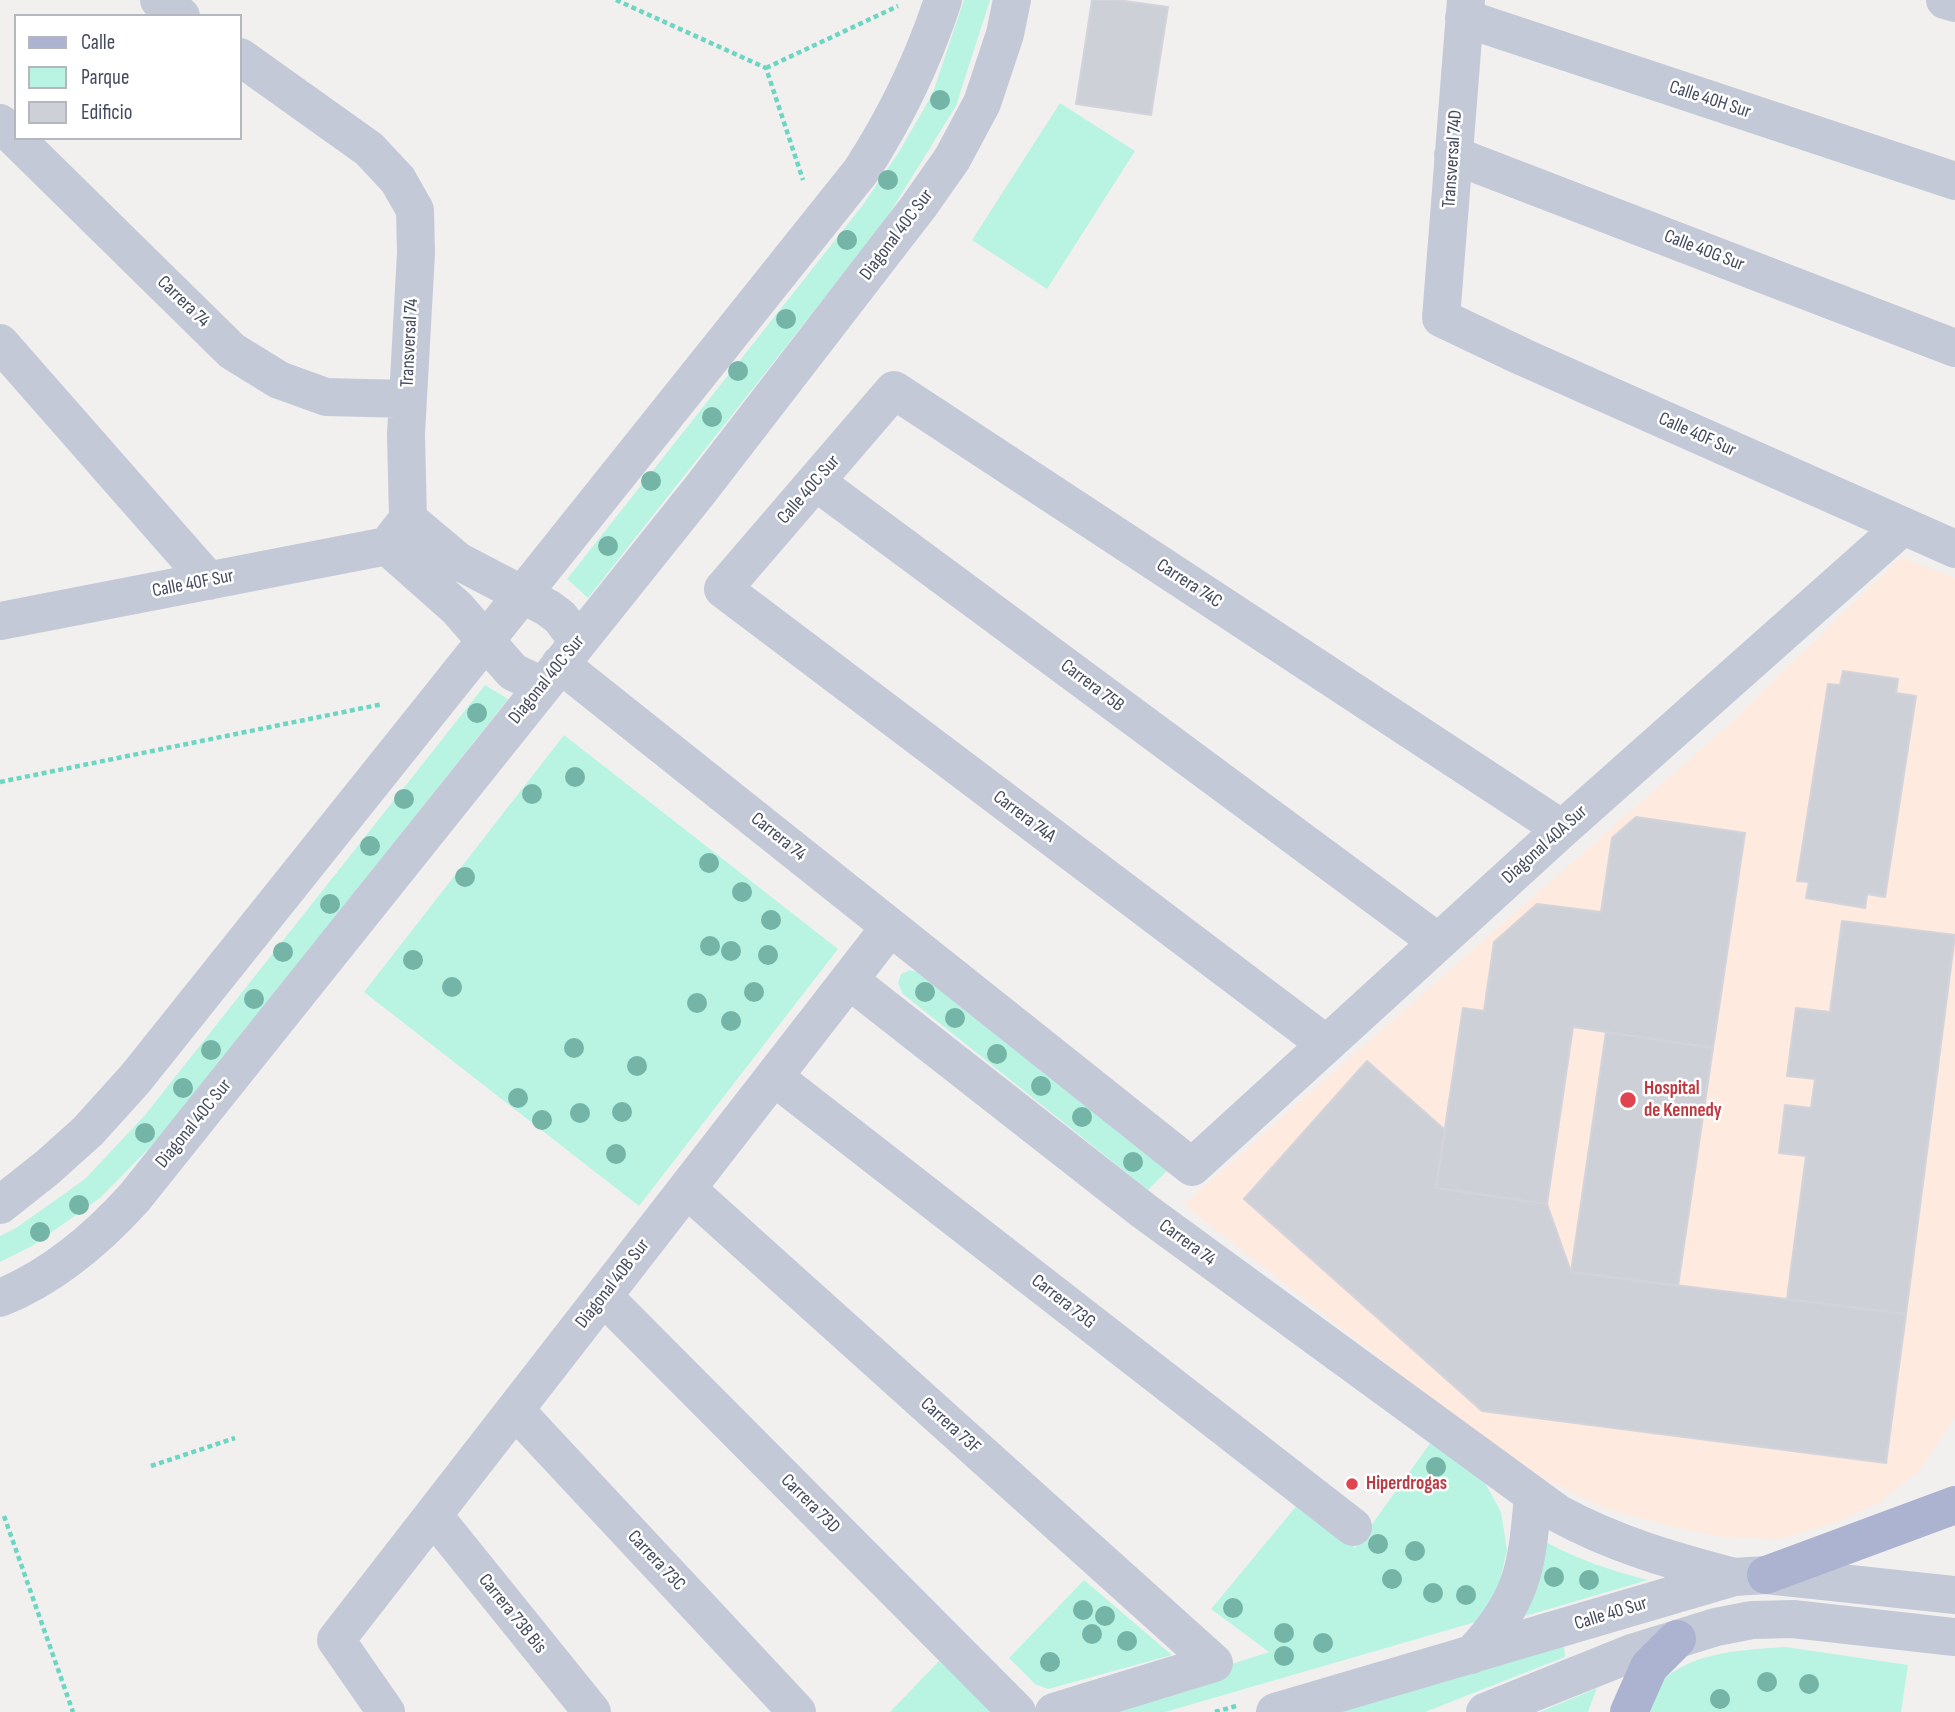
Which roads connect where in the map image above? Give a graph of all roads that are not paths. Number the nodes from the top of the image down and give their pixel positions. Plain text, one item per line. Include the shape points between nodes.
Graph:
1 (159, 0) edge
2 (943, 0) edge
3 (1012, 0) edge
4 (1945, 0) edge
5 (1955, 2) edge
6 (1465, 9) edge
7 (178, 14) edge
8 (242, 58) edge
9 (0, 123) edge
10 (14, 137) edge
11 (17, 140) edge
12 (1453, 155) junction
13 (1955, 181) edge
14 (1441, 318) joint
15 (0, 343) edge
16 (1955, 348) edge
17 (894, 390) joint
18 (408, 399) junction
19 (816, 482) junction
20 (1902, 527) junction
21 (397, 532) junction
22 (1955, 549) edge
23 (209, 581) junction
24 (723, 589) joint
25 (523, 595) junction
26 (7, 609) edge
27 (485, 642) junction
28 (560, 664) junction
29 (1562, 829) junction
30 (890, 927) junction
31 (1438, 942) junction
32 (849, 980) junction
33 (1326, 1044) junction
34 (774, 1077) junction
35 (1192, 1167) joint
36 (687, 1189) junction
37 (0, 1205) edge
38 (603, 1296) junction
39 (0, 1298) edge
40 (515, 1410) junction
41 (1533, 1496) junction
42 (1955, 1505) edge
43 (433, 1515) junction
44 (1353, 1527) dead end
45 (1750, 1576) junction
46 (1955, 1595) edge
47 (1955, 1637) edge
48 (1677, 1639) junction
49 (1471, 1656) junction
50 (387, 1712) edge
51 (592, 1712) edge
52 (797, 1712) edge
53 (1017, 1712) edge
54 (1054, 1712) edge
55 (1275, 1712) edge
56 (1485, 1712) edge
57 (1629, 1712) edge

1 - 7 street
2 - 25 street via 906,95 861,171
3 - 28 street, Diagonal 40C Sur via 982,103 952,159 884,254
4 - 5 street
6 - 12 street, Transversal 74D
6 - 13 street, Calle 40H Sur
8 - 18 street, Transversal 74 via 369,149 398,180 415,210
9 - 10 street, Carrera 74
11 - 18 street, Carrera 74 via 232,351 279,380 326,397
12 - 14 street, Transversal 74D
12 - 16 street, Calle 40G Sur
14 - 20 street, Calle 40F Sur
15 - 23 street
17 - 19 street, Calle 40C Sur
17 - 29 street, Carrera 74C
18 - 21 street, Transversal 74
19 - 24 street, Calle 40C Sur
19 - 31 street, Carrera 75B
20 - 22 street, Calle 40F Sur
20 - 29 street, Diagonal 40A Sur
21 - 23 street, Calle 40F Sur
21 - 25 street, Carrera 74
21 - 27 street, Carrera 74
23 - 26 street, Calle 40F Sur
24 - 33 street, Carrera 74A
25 - 27 street
25 - 28 street, Carrera 74 via 560,617
27 - 28 street, Carrera 74 via 513,672
27 - 37 street via 135,1079 88,1131
28 - 30 street, Carrera 74
28 - 39 street, Diagonal 40C Sur via 134,1198 104,1231 61,1264
29 - 31 street, Diagonal 40A Sur
30 - 32 street, Diagonal 40B Sur
30 - 35 street, Carrera 74
31 - 33 street, Diagonal 40A Sur
32 - 34 street, Diagonal 40B Sur
32 - 41 street, Carrera 74 via 1144,1211
33 - 35 street, Diagonal 40A Sur
34 - 36 street, Diagonal 40B Sur
34 - 44 street, Carrera 73G
36 - 38 street, Diagonal 40B Sur
36 - 54 street, Carrera 73F via 1214,1663
38 - 40 street, Diagonal 40B Sur
38 - 53 street, Carrera 73D
40 - 43 street, Diagonal 40B Sur
40 - 52 street, Carrera 73C
41 - 45 street, Carrera 74 via 1606,1538 1672,1560
41 - 49 street via 1527,1550 1512,1603
42 - 45 main road
43 - 50 street, Diagonal 40B Sur via 336,1640
43 - 51 street, Carrera 73B Bis
45 - 46 street, Calle 40 Sur
45 - 49 street, Calle 40 Sur
47 - 48 street via 1793,1619 1752,1620
48 - 56 street
48 - 57 main road via 1649,1667
49 - 55 street, Calle 40 Sur

